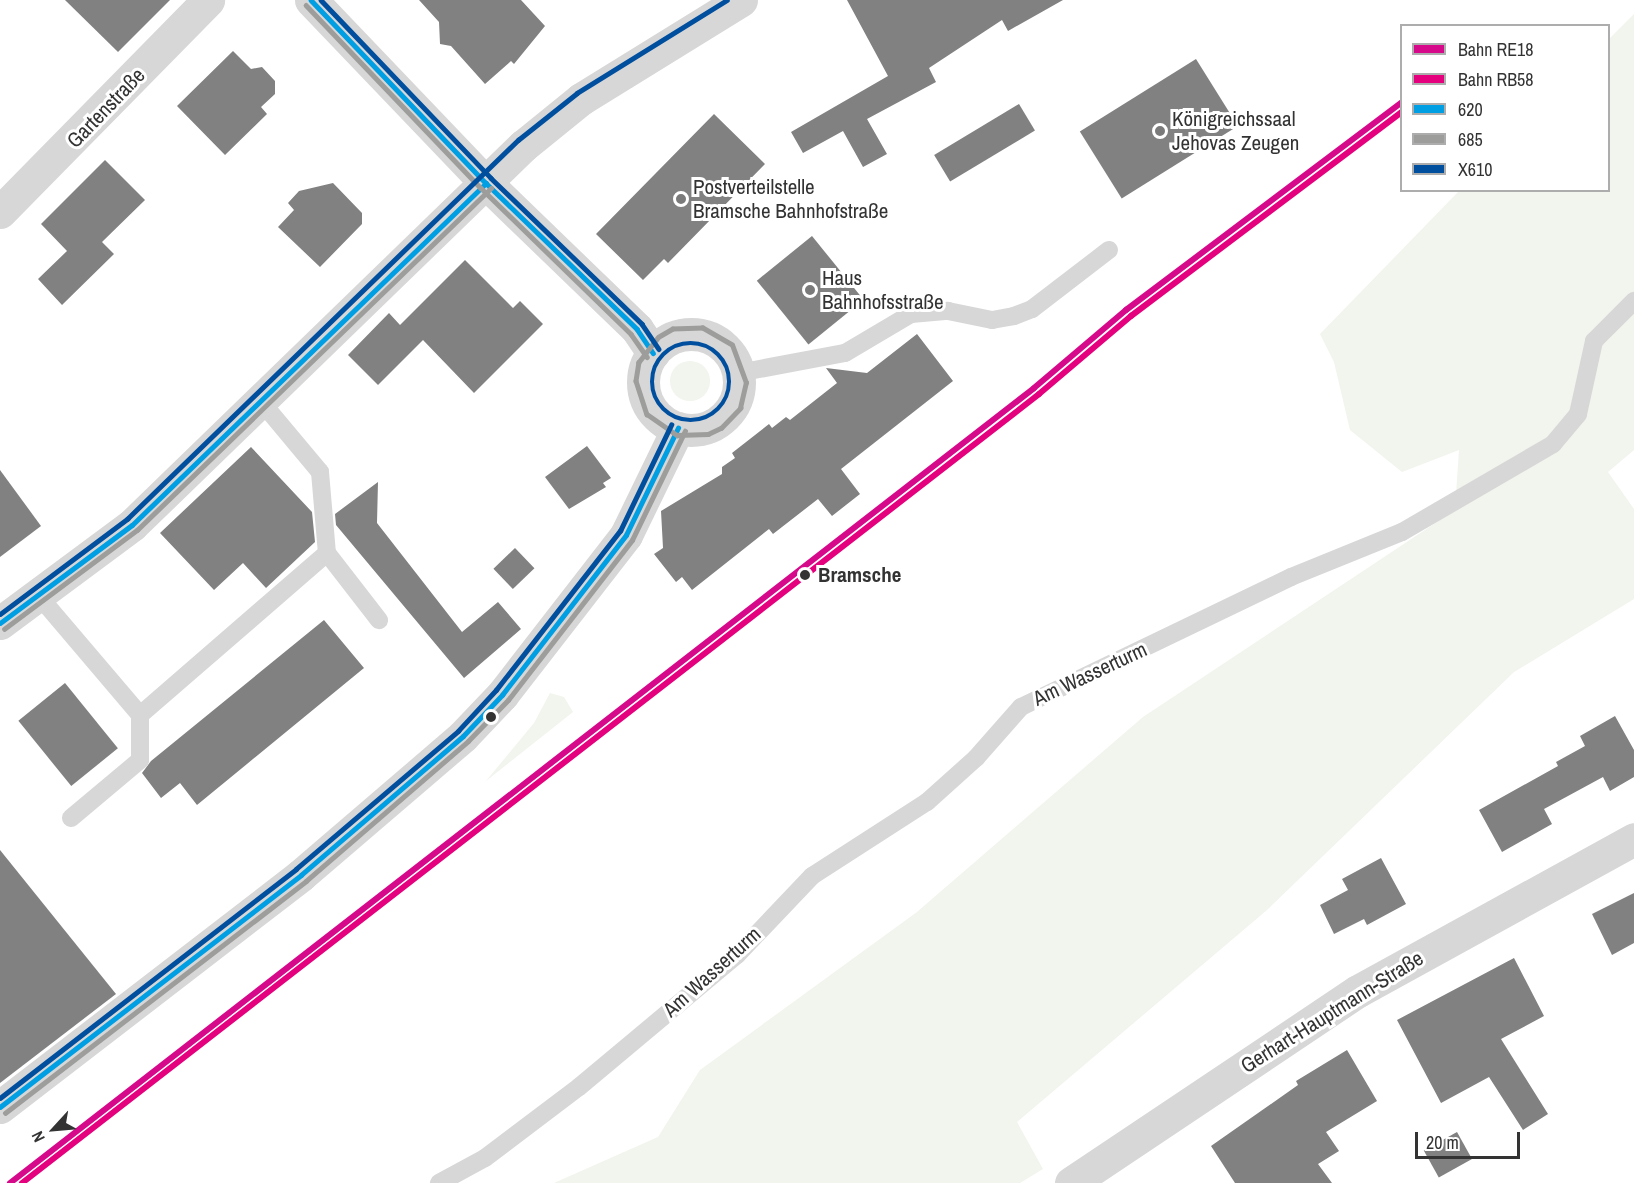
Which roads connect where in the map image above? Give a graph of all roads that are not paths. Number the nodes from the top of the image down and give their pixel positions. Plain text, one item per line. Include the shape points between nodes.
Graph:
1 (208, 0) edge
2 (311, 0) edge
3 (741, 0) edge
4 (486, 183) junction
5 (0, 212) edge
6 (1109, 250) dead end
7 (1634, 301) edge
8 (653, 353) junction
9 (738, 374) junction
10 (259, 399) junction
11 (678, 428) junction
12 (327, 554) junction
13 (38, 595) junction
14 (379, 620) dead end
15 (0, 623) edge
16 (140, 715) junction
17 (71, 818) dead end
18 (1634, 840) edge
19 (0, 1107) edge
20 (439, 1183) edge
21 (1071, 1183) edge

1 - 5 street, Gartenstraße
2 - 4 street
3 - 4 street via 581,99 523,146
4 - 8 street via 638,329
4 - 10 street
6 - 9 lane via 1032,309 1014,316 992,320 948,311 911,314 844,353
7 - 20 lane, Am Wasserturm via 1594,341 1578,414 1553,444 1402,532 1291,577 1021,707 976,758 927,802 812,876 737,955 579,1087 485,1158
8 - 9 street via 675,336 702,335 726,349
8 - 11 street via 646,366 646,397 664,421
9 - 11 street via 734,404 717,422 697,429
10 - 12 lane via 320,472
10 - 13 street via 132,525
11 - 19 street via 626,535 502,695 463,736 301,874
12 - 14 lane
12 - 16 lane
13 - 15 street
13 - 16 lane
16 - 17 lane via 140,760
18 - 21 street, Gerhart-Hauptmann-Straße via 1358,991

